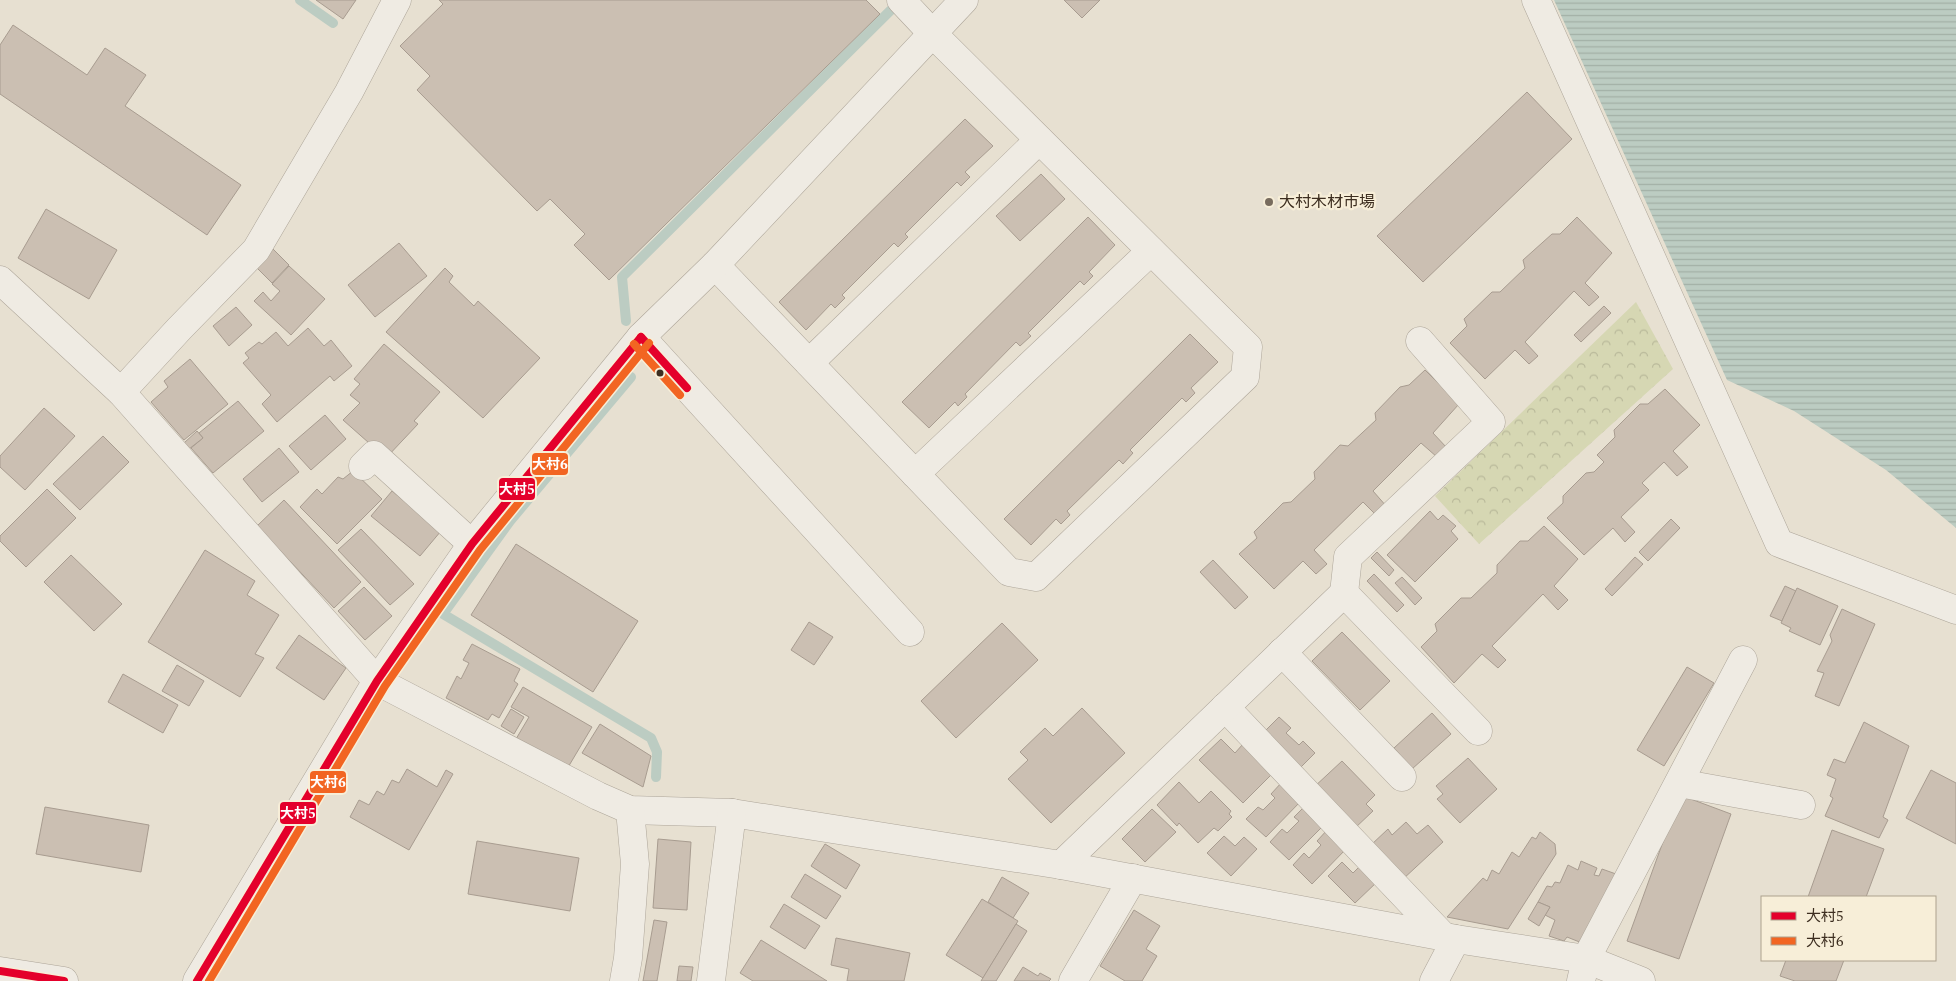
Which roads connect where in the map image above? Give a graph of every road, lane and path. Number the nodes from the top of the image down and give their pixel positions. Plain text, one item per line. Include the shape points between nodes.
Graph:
1 (397, 0) edge
2 (964, 0) edge
3 (1536, 0) edge
4 (916, 17) edge
5 (1039, 140) junction
6 (1151, 251) junction
7 (715, 264) junction
8 (0, 280) edge
9 (641, 336) junction
10 (1420, 341) dead end
11 (809, 363) junction
12 (122, 392) junction
13 (364, 466) dead end
14 (915, 474) junction
15 (472, 544) junction
16 (1344, 593) junction
17 (1956, 610) edge
18 (910, 632) dead end
19 (1282, 652) junction
20 (1743, 660) dead end
21 (377, 681) junction
22 (1225, 707) junction
23 (1478, 731) dead end
24 (1402, 777) dead end
25 (1679, 783) junction
26 (1802, 805) dead end
27 (630, 810) junction
28 (732, 813) junction
29 (1061, 865) junction
30 (1133, 878) junction
31 (1449, 937) junction
32 (1583, 970) edge
33 (0, 971) edge
34 (64, 981) edge
35 (197, 981) edge
36 (624, 981) edge
37 (711, 981) edge
38 (1073, 981) edge
39 (1434, 981) edge
40 (1641, 981) edge

1 - 12 street via 349,92 256,250
2 - 4 street
3 - 17 street via 1779,543
4 - 5 street
4 - 7 street
5 - 6 street
5 - 11 street
6 - 14 street
6 - 14 street via 1248,347 1245,377 1036,577 1009,572
7 - 9 street
7 - 11 street
8 - 12 street
9 - 15 street
9 - 18 street
10 - 16 street via 1491,422 1348,557
11 - 14 street
12 - 21 street
13 - 15 street via 374,455
15 - 21 street
16 - 19 street
16 - 23 street
19 - 22 street
19 - 24 street
20 - 25 street
21 - 27 street
21 - 35 street
22 - 29 street
22 - 31 street
25 - 26 street
25 - 32 street
27 - 28 street
27 - 36 street via 635,864
28 - 29 street
28 - 37 street
29 - 30 street
30 - 31 street
30 - 38 street
31 - 32 street
31 - 39 street
32 - 40 street
33 - 34 street

